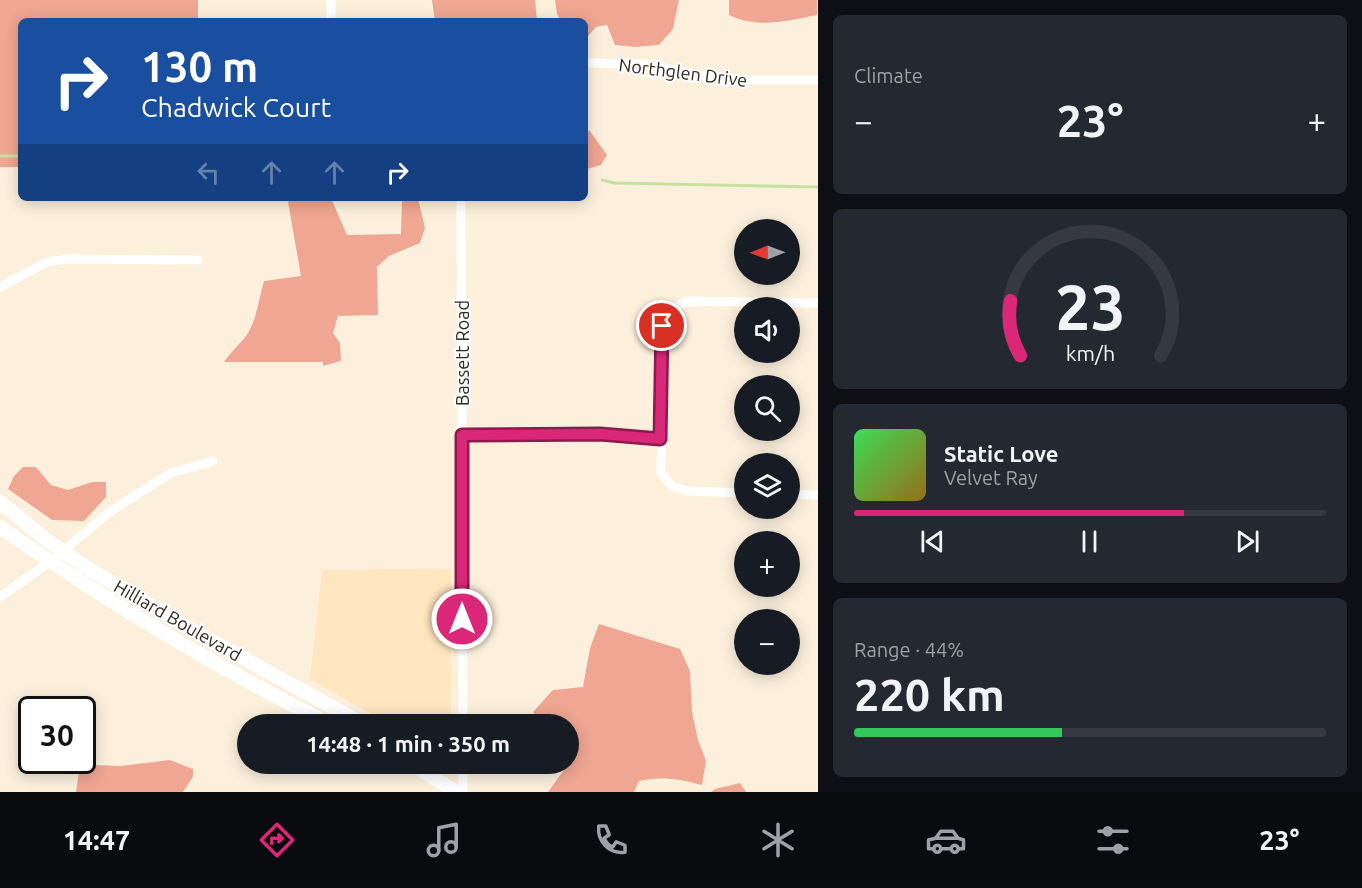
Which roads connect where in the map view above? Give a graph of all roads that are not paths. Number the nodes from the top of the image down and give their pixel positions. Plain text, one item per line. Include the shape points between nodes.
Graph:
1 (331, 0) edge
2 (331, 18) edge
3 (588, 63) edge
4 (818, 80) edge
5 (461, 201) edge
6 (198, 260) dead end
7 (0, 287) edge
8 (818, 303) edge
9 (462, 435) junction
10 (660, 439) junction
11 (213, 461) dead end
12 (734, 493) edge
13 (800, 494) edge
14 (818, 495) edge
15 (0, 502) edge
16 (0, 527) edge
17 (56, 557) junction
18 (0, 597) edge
19 (311, 714) edge
20 (345, 714) edge
21 (463, 714) edge
22 (428, 774) edge
23 (463, 774) edge
24 (456, 792) edge
25 (463, 792) edge

1 - 2 street
3 - 4 street, Northglen Drive via 643,63 725,80
5 - 9 street, Bassett Road
6 - 7 street via 65,259 48,262
8 - 10 street via 687,301 669,310 662,326
9 - 10 street via 600,434
9 - 21 street, Bassett Road
10 - 12 street via 660,473 672,486 687,491
11 - 17 street via 171,473 112,510
13 - 14 street
15 - 17 main road, Hilliard Boulevard
16 - 17 main road, Hilliard Boulevard
17 - 18 street
17 - 19 main road, Hilliard Boulevard via 199,654
17 - 20 main road, Hilliard Boulevard via 89,569
22 - 24 main road
23 - 25 street

